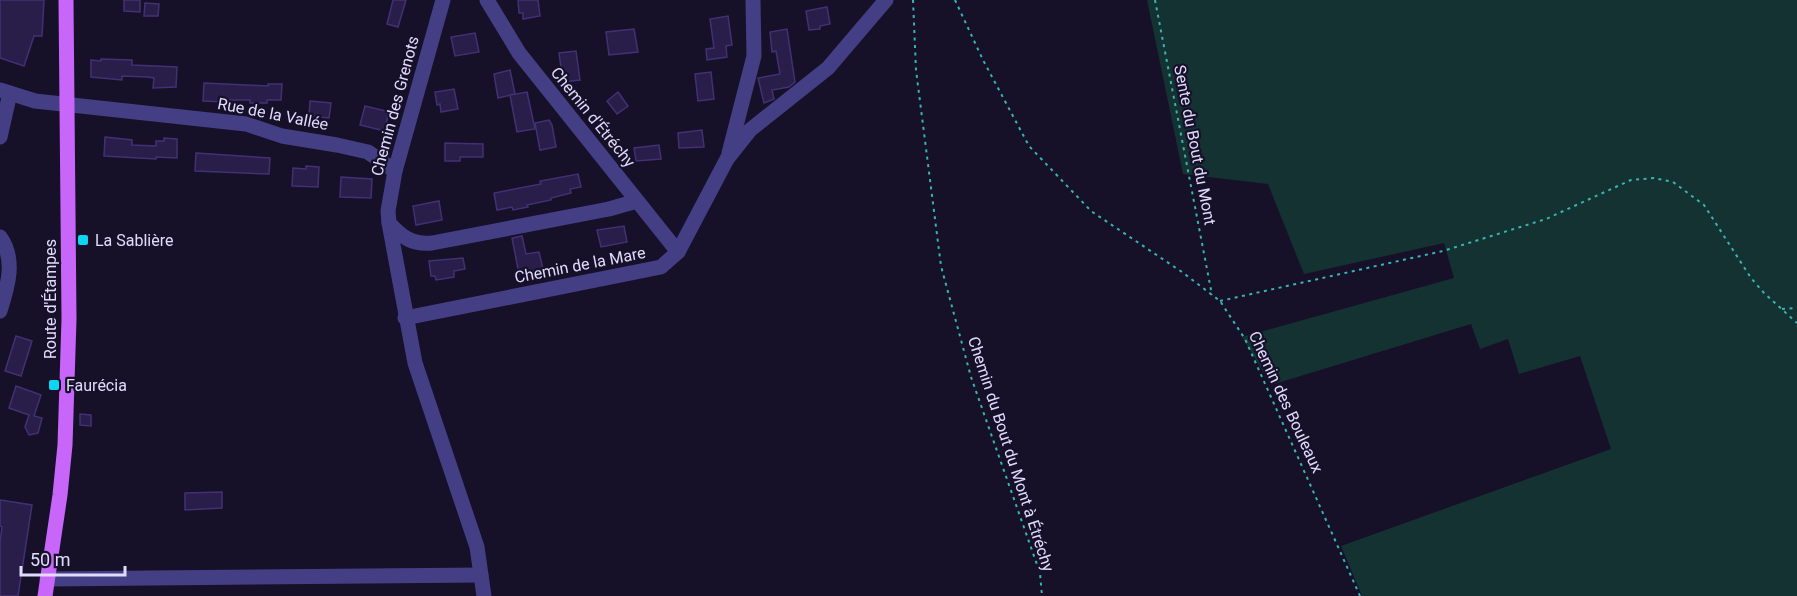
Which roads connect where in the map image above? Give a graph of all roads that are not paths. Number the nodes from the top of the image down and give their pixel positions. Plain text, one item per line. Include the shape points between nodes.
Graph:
1 (66, 0) edge
2 (487, 0) edge
3 (753, 0) edge
4 (886, 0) edge
5 (440, 4) edge
6 (5, 91) edge
7 (67, 104) junction
8 (0, 137) edge
9 (727, 159) junction
10 (395, 171) junction
11 (637, 201) junction
12 (389, 223) junction
13 (0, 237) edge
14 (678, 252) junction
15 (0, 311) edge
16 (405, 318) junction
17 (481, 575) junction
18 (47, 579) junction
19 (45, 596) edge
20 (484, 596) edge

1 - 7 main road, Route d'Étampes
2 - 11 street, Chemin d'Étréchy via 519,53
3 - 9 street via 754,56
4 - 9 street, Chemin de la Mare via 828,68 750,130
5 - 10 street, Chemin des Grenots
6 - 7 street, Rue de la Vallée via 35,101
6 - 8 street
7 - 10 street, Rue de la Vallée via 246,124 282,136 368,152
7 - 18 main road, Route d'Étampes via 69,319 65,445
9 - 14 street, Chemin de la Mare
10 - 12 street, Chemin des Grenots
11 - 12 street via 432,243 408,241
11 - 14 street, Chemin d'Étréchy
12 - 16 street, Chemin des Grenots
13 - 15 street via 7,246 10,264
14 - 16 street, Chemin de la Mare via 662,267
16 - 17 street, Chemin des Grenots via 415,363 477,547
17 - 18 street
17 - 20 street, Chemin des Grenots
18 - 19 main road, Route d'Étampes

